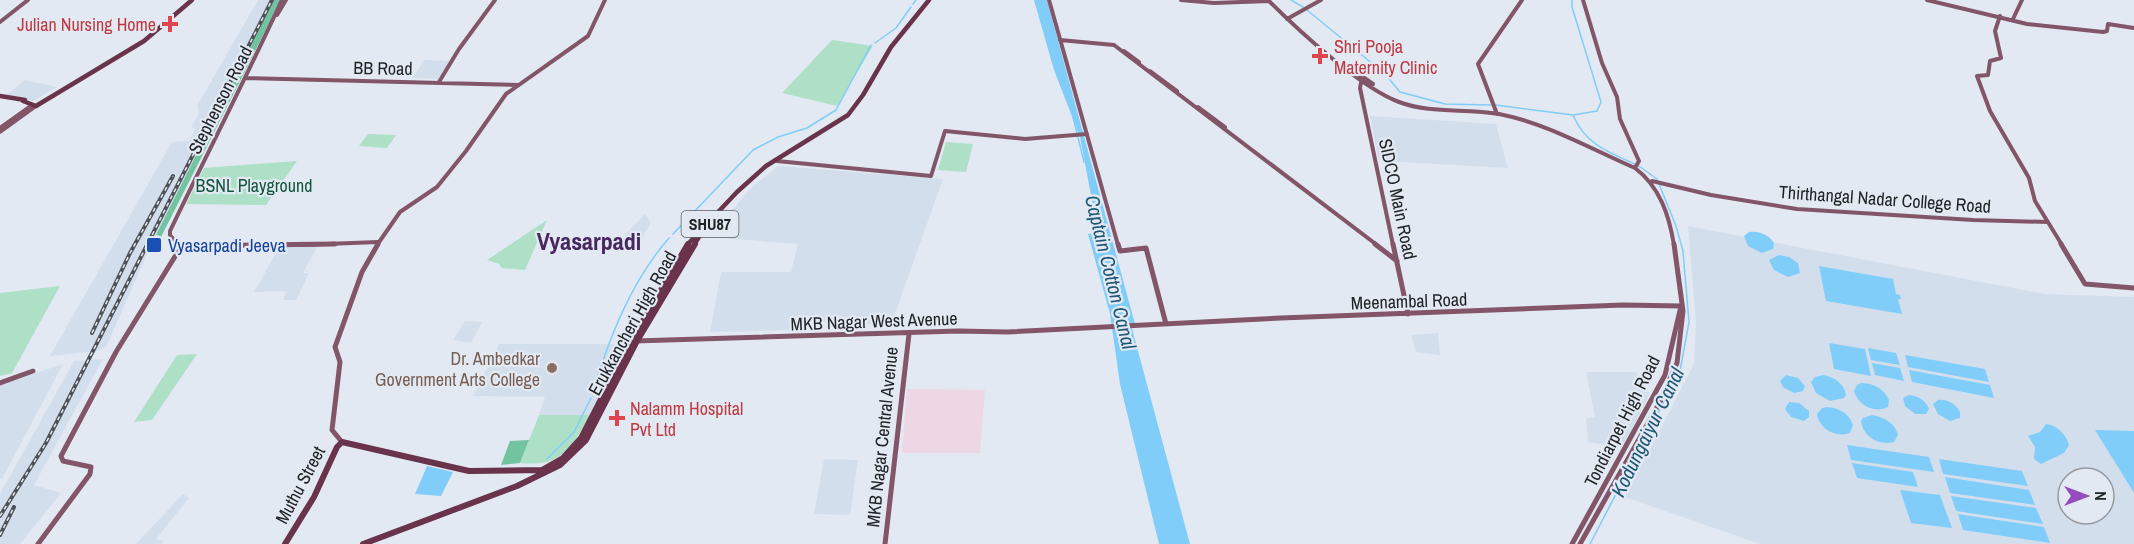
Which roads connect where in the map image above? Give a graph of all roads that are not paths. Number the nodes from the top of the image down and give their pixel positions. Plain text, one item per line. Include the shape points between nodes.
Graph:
1 (28, 0) edge
2 (190, 0) edge
3 (284, 0) edge
4 (495, 0) edge
5 (605, 0) edge
6 (931, 0) edge
7 (1049, 0) edge
8 (1181, 0) edge
9 (1263, 0) edge
10 (1270, 0) edge
11 (1321, 0) edge
12 (1522, 0) edge
13 (1583, 0) edge
14 (1927, 0) edge
15 (2022, 0) edge
16 (1244, 3) junction
17 (924, 8) junction
18 (2000, 16) junction
19 (1288, 18) junction
20 (2013, 19) junction
21 (0, 22) edge
22 (2134, 28) edge
23 (1060, 40) junction
24 (246, 78) junction
25 (1363, 79) junction
26 (439, 82) junction
27 (519, 85) junction
28 (0, 96) edge
29 (35, 105) junction
30 (1497, 114) junction
31 (0, 130) edge
32 (1086, 134) junction
33 (777, 161) junction
34 (1637, 166) junction
35 (1656, 181) junction
36 (2048, 222) junction
37 (378, 242) junction
38 (179, 246) junction
39 (1397, 261) junction
40 (2134, 288) edge
41 (1681, 306) junction
42 (1408, 314) junction
43 (1166, 324) junction
44 (1138, 325) joint
45 (909, 334) junction
46 (634, 341) junction
47 (32, 370) dead end
48 (0, 382) edge
49 (342, 442) junction
50 (38, 544) edge
51 (285, 544) edge
52 (363, 544) edge
53 (885, 544) edge
54 (1572, 544) edge
55 (1580, 544) edge

1 - 21 street
2 - 29 main road via 150,37
3 - 24 street, Stephenson Road
4 - 26 street
5 - 27 street via 582,42
6 - 17 main road, Erukkancheri High Road / SHU87
7 - 23 street
8 - 16 street
9 - 16 street
10 - 16 street
10 - 19 street, Tondiarpet High Road
11 - 19 street
12 - 30 street via 1478,64
13 - 34 street
14 - 18 street
15 - 20 street
17 - 33 main road, Erukkancheri High Road / SHU87 via 848,117
17 - 46 main road, SHU87 via 891,47 848,115 766,166 695,234
18 - 20 street
18 - 36 street via 1994,32 2001,58 1990,61 1988,75 1978,75 1977,81
19 - 25 street, Tondiarpet High Road
20 - 22 street via 2103,32 2108,24
23 - 32 street
23 - 39 street via 1114,45
24 - 26 street, BB Road
24 - 38 street, Stephenson Road via 170,231
25 - 30 street, Tondiarpet High Road via 1402,104
25 - 39 street, SIDCO Main Road via 1361,90
26 - 27 street, BB Road
27 - 37 street via 506,94 437,187 400,212
28 - 29 main road
29 - 31 street
30 - 34 street, Tondiarpet High Road via 1529,122
32 - 33 street via 1024,139 945,131 931,176
32 - 43 street via 1120,251 1146,248
33 - 46 main road, Erukkancheri High Road / SHU87 via 702,231
34 - 35 street, Tondiarpet High Road
35 - 36 street, Thirthangal Nadar College Road via 1711,195 1797,209
35 - 41 street, Tondiarpet High Road via 1671,226
36 - 40 street via 2085,284
37 - 38 street
37 - 49 street via 362,272 335,347 340,362 332,430
38 - 50 street via 116,352 61,459 91,467 90,474
39 - 42 street, SIDCO Main Road
41 - 42 street, Meenambal Road
41 - 54 street, Tondiarpet High Road via 1665,375
41 - 55 street, Tondiarpet High Road via 1675,370
42 - 43 street, Meenambal Road
43 - 44 street, Meenambal Road
44 - 45 street, MKB Nagar West Avenue
45 - 46 street, MKB Nagar West Avenue
45 - 53 street, MKB Nagar Central Avenue
46 - 49 main road, SHU87 via 581,438 554,465 542,470 456,470
46 - 52 main road, Erukkancheri High Road / SHU87 via 586,440 560,465 517,486
47 - 48 street
49 - 51 main road, Muthu Street

